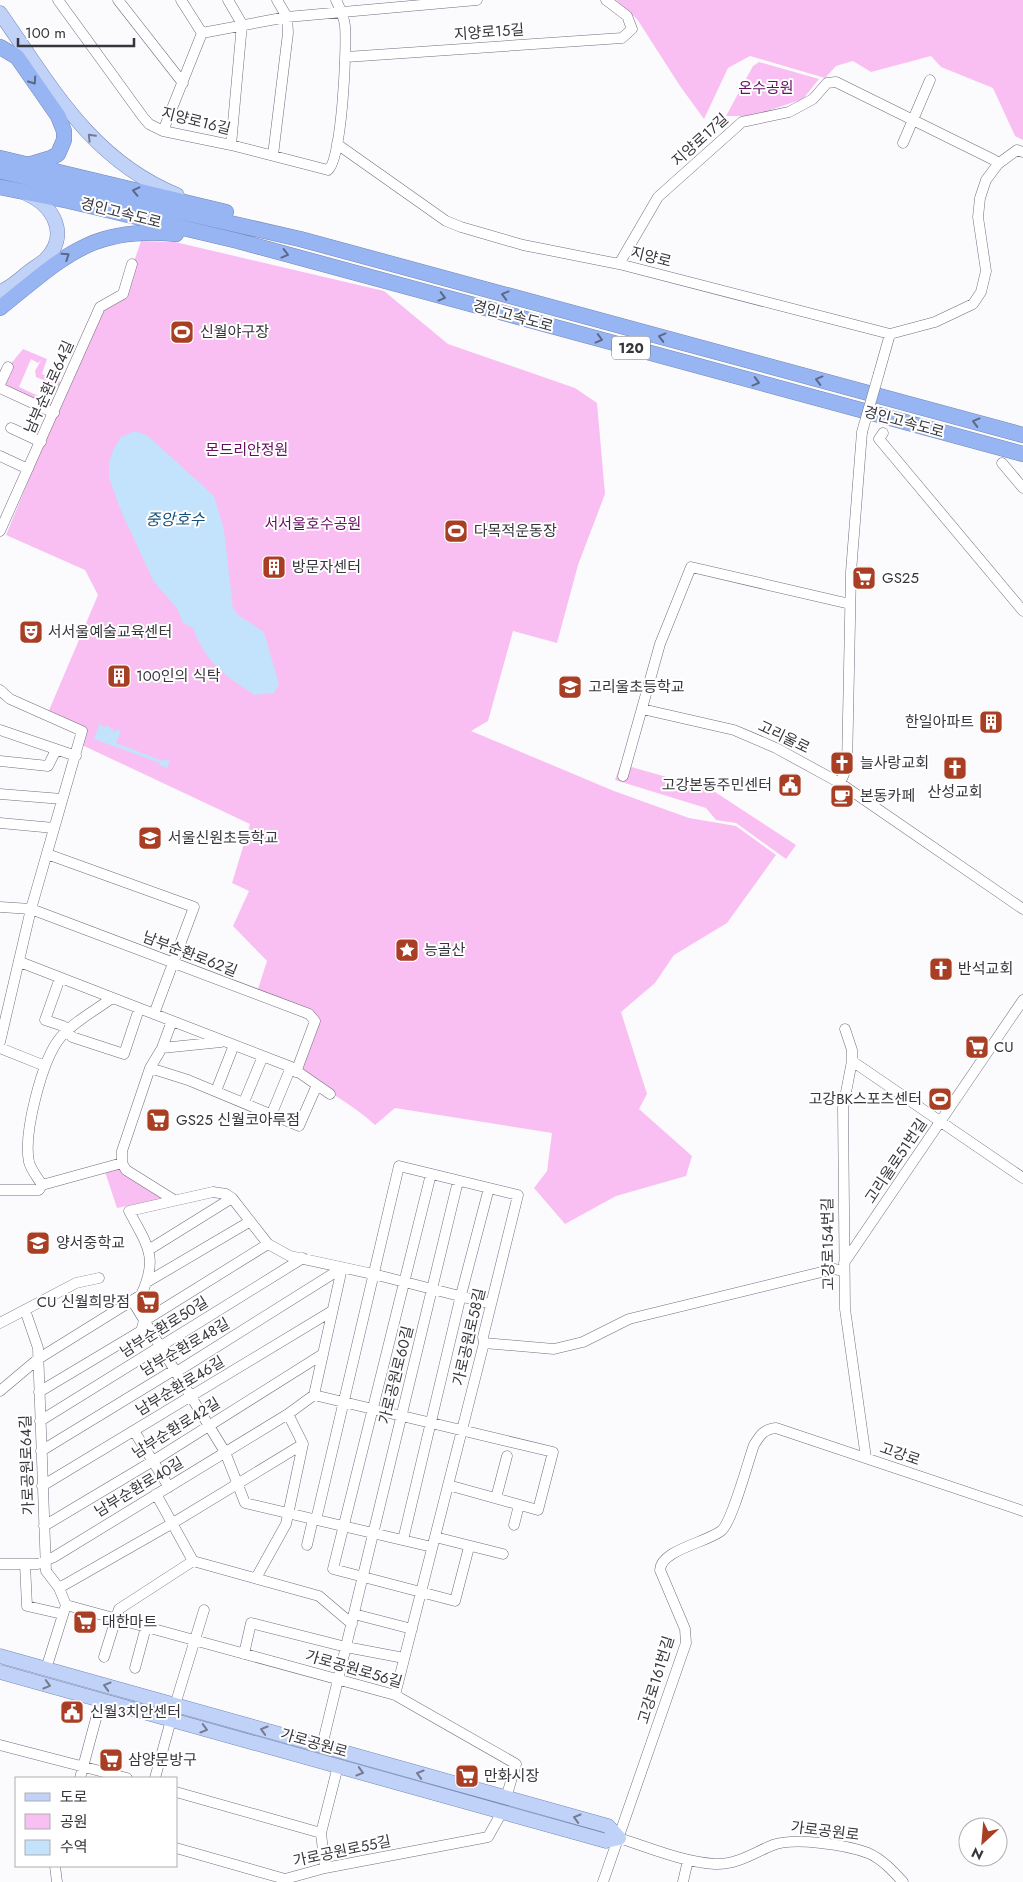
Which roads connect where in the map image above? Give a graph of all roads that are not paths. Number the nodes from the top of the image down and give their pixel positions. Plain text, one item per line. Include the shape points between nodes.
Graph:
1 (58, 0) edge
2 (118, 0) edge
3 (181, 0) edge
4 (228, 0) edge
5 (277, 0) edge
6 (336, 0) edge
7 (477, 0) edge
8 (606, 0) edge
9 (451, 1) edge
10 (399, 4) edge
11 (342, 12) junction
12 (0, 13) edge
13 (287, 17) junction
14 (242, 24) junction
15 (202, 33) junction
16 (0, 47) edge
17 (346, 57) junction
18 (930, 80) dead end
19 (182, 83) junction
20 (914, 121) junction
21 (163, 131) junction
22 (904, 143) dead end
23 (337, 144) junction
24 (231, 145) junction
25 (1023, 152) edge
26 (274, 155) junction
27 (0, 158) edge
28 (998, 164) junction
29 (26, 165) junction
30 (0, 171) edge
31 (0, 177) edge
32 (0, 187) edge
33 (22, 192) junction
34 (69, 201) junction
35 (206, 207) junction
36 (300, 239) junction
37 (238, 241) junction
38 (132, 264) dead end
39 (619, 264) junction
40 (0, 292) edge
41 (0, 308) edge
42 (890, 334) junction
43 (8, 367) dead end
44 (0, 384) edge
45 (0, 388) edge
46 (54, 413) junction
47 (11, 428) dead end
48 (883, 433) dead end
49 (1023, 435) edge
50 (41, 442) junction
51 (1023, 454) edge
52 (0, 456) edge
53 (1002, 463) dead end
54 (28, 469) junction
55 (1023, 488) edge
56 (4, 511) edge
57 (0, 531) edge
58 (850, 604) junction
59 (1023, 611) edge
60 (0, 690) edge
61 (642, 709) junction
62 (0, 730) edge
63 (56, 750) junction
64 (76, 756) junction
65 (0, 761) edge
66 (623, 776) dead end
67 (840, 783) junction
68 (0, 794) edge
69 (62, 799) junction
70 (0, 823) edge
71 (54, 828) junction
72 (47, 854) junction
73 (0, 907) edge
74 (31, 909) junction
75 (1023, 910) edge
76 (20, 962) junction
77 (174, 964) junction
78 (60, 978) junction
79 (112, 998) junction
80 (1023, 1000) edge
81 (139, 1009) junction
82 (154, 1014) junction
83 (172, 1021) junction
84 (846, 1029) dead end
85 (68, 1031) junction
86 (0, 1042) edge
87 (229, 1043) junction
88 (0, 1048) edge
89 (162, 1048) junction
90 (263, 1056) junction
91 (852, 1061) junction
92 (45, 1066) junction
93 (150, 1068) junction
94 (294, 1070) junction
95 (316, 1085) junction
96 (216, 1091) junction
97 (330, 1094) dead end
98 (244, 1102) junction
99 (272, 1113) junction
100 (940, 1122) junction
101 (122, 1163) junction
102 (431, 1174) junction
103 (1023, 1178) edge
104 (458, 1181) junction
105 (42, 1185) junction
106 (489, 1188) junction
107 (0, 1190) edge
108 (232, 1198) junction
109 (174, 1200) junction
110 (249, 1222) junction
111 (268, 1244) junction
112 (150, 1249) junction
113 (303, 1258) junction
114 (844, 1267) junction
115 (342, 1268) junction
116 (373, 1274) junction
117 (99, 1278) dead end
118 (405, 1281) junction
119 (148, 1282) junction
120 (433, 1288) junction
121 (461, 1295) junction
122 (133, 1302) junction
123 (491, 1304) junction
124 (25, 1310) junction
125 (332, 1311) junction
126 (144, 1320) junction
127 (0, 1323) edge
128 (484, 1343) junction
129 (160, 1346) junction
130 (323, 1354) junction
131 (38, 1359) junction
132 (174, 1370) junction
133 (0, 1391) edge
134 (39, 1392) junction
135 (314, 1395) junction
136 (190, 1397) junction
137 (344, 1401) junction
138 (373, 1408) junction
139 (288, 1414) junction
140 (402, 1415) junction
141 (40, 1421) junction
142 (432, 1422) junction
143 (208, 1425) junction
144 (768, 1429) joint
145 (462, 1430) junction
146 (134, 1431) junction
147 (303, 1444) junction
148 (41, 1451) junction
149 (225, 1452) junction
150 (506, 1456) dead end
151 (866, 1458) junction
152 (153, 1461) junction
153 (238, 1483) junction
154 (448, 1485) junction
155 (42, 1486) junction
156 (169, 1487) junction
157 (156, 1494) junction
158 (496, 1498) junction
159 (519, 1504) junction
160 (1023, 1511) edge
161 (289, 1513) junction
162 (315, 1520) junction
163 (173, 1523) junction
164 (514, 1525) dead end
165 (44, 1526) junction
166 (344, 1526) junction
167 (374, 1533) junction
168 (403, 1540) junction
169 (433, 1542) junction
170 (307, 1545) dead end
171 (469, 1547) junction
172 (503, 1554) dead end
173 (45, 1561) junction
174 (193, 1561) junction
175 (0, 1564) edge
176 (25, 1564) junction
177 (363, 1577) junction
178 (256, 1578) junction
179 (59, 1588) junction
180 (421, 1592) junction
181 (64, 1610) junction
182 (204, 1610) dead end
183 (115, 1619) junction
184 (353, 1619) junction
185 (146, 1627) junction
186 (412, 1628) junction
187 (195, 1640) junction
188 (346, 1646) junction
189 (244, 1654) junction
190 (0, 1656) edge
191 (104, 1657) dead end
192 (404, 1658) junction
193 (135, 1668) dead end
194 (46, 1669) junction
195 (0, 1672) edge
196 (338, 1679) junction
197 (395, 1694) junction
198 (101, 1700) junction
199 (175, 1705) junction
200 (171, 1720) junction
201 (0, 1744) edge
202 (322, 1746) junction
203 (83, 1766) junction
204 (338, 1766) junction
205 (80, 1777) edge
206 (123, 1777) edge
207 (155, 1777) edge
208 (178, 1793) edge
209 (506, 1798) junction
210 (502, 1812) junction
211 (321, 1833) junction
212 (619, 1838) junction
213 (178, 1849) edge
214 (688, 1860) junction
215 (56, 1867) edge
216 (325, 1868) junction
217 (57, 1882) edge
218 (603, 1882) edge
219 (683, 1882) edge
220 (903, 1882) edge

1 - 21 street, 지양로16길 via 143,117
2 - 19 street
3 - 15 street
4 - 14 street
5 - 13 street
6 - 11 street
7 - 9 street
8 - 17 street, 지양로15길 via 628,16 632,29 622,38
9 - 10 street
10 - 11 street
11 - 13 street
11 - 17 street
35 -> 12 main road via 158,188 136,175 94,140 69,112
13 - 14 street
13 - 26 street
14 - 15 street
14 - 24 street
15 - 19 street
16 -> 29 highway via 17,58 58,116 64,131 58,154
17 - 23 street
18 - 20 street
19 - 21 street
20 - 22 street
20 - 28 street, 지양로17길
20 - 39 street, 지양로17길 via 836,82 828,83 813,99 789,112 742,122 658,197
21 - 24 street, 지양로16길
23 - 26 street, 지양로16길 via 329,170
23 - 39 street, 지양로 via 455,225 531,247
24 - 26 street, 지양로16길
25 - 28 street via 1017,150
27 - 29 highway
28 - 42 street, 지양로 via 986,180 980,198 978,217 986,271 981,292 973,304 935,322
35 -> 29 highway
30 - 36 highway, 경인고속도로
31 - 34 main road via 50,189
32 - 33 highway, 경인고속도로
33 - 34 highway, 경인고속도로
33 - 40 main road via 47,206 53,215 57,236 46,259
34 - 37 highway, 경인고속도로
35 - 36 highway via 268,223
49 -> 36 highway, 경인고속도로 / 120
41 -> 37 highway via 59,261 90,242 147,232
37 -> 51 highway, 경인고속도로 / 120
38 - 46 street, 남부순환로64길 via 123,294 100,307
39 - 42 street, 지양로
42 - 58 street, bridge via 862,432
43 - 44 street
45 - 46 street
46 - 50 street, 남부순환로64길
47 - 50 street
48 - 59 street via 879,439
50 - 54 street, 남부순환로64길
52 - 54 street
53 - 55 street
54 - 56 street, 남부순환로64길
56 - 57 street, 남부순환로64길
58 - 61 street via 691,567 660,644
58 - 67 street via 847,767
60 - 64 street via 10,699 82,731
61 - 66 street
61 - 67 street, 고리울로 via 734,730 776,748
62 - 63 street
63 - 64 street
63 - 65 street via 48,766
64 - 69 street
67 - 75 street, 고리울로
68 - 69 street
69 - 71 street
70 - 71 street
71 - 72 street
72 - 74 street
72 - 77 street via 194,907
73 - 74 street, 남부순환로62길
74 - 76 street
74 - 77 street, 남부순환로62길
76 - 78 street
76 - 86 street
77 - 82 street
77 - 94 street, 남부순환로62길 via 308,1014 315,1021
78 - 79 street
78 - 85 street via 45,1020
79 - 81 street
79 - 85 street
80 - 100 street, 고리울로51번길
81 - 82 street
81 - 85 street via 124,1054 72,1037
82 - 83 street
83 - 87 street
83 - 89 street
84 - 91 street, 고강로154번길
85 - 92 street via 50,1052
87 - 89 street
87 - 90 street
87 - 96 street
88 - 92 street
89 - 93 street
90 - 94 street
90 - 98 street
91 - 100 street
91 - 114 street, 고강로154번길 via 843,1108
92 - 105 street via 28,1135 30,1163
93 - 96 street
93 - 101 street via 122,1151
94 - 95 street
94 - 99 street
95 - 97 street
95 - 99 street via 299,1126
96 - 98 street
98 - 99 street
100 - 103 street
100 - 114 street, 고리울로51번길
101 - 105 street
101 - 109 street via 126,1170
102 - 104 street
102 - 116 street via 399,1166
102 - 118 street
104 - 106 street
104 - 120 street, 가로공원로60길
105 - 107 street via 39,1190
106 - 121 street
106 - 123 street, 가로공원로58길 via 518,1195
108 - 109 street via 213,1192
108 - 110 street
108 - 112 street
109 - 112 street via 128,1212
110 - 111 street
110 - 119 street
111 - 113 street via 290,1256
111 - 126 street
112 - 119 street
113 - 115 street
113 - 129 street, 남부순환로50길
114 - 128 street via 629,1319 583,1342 554,1349
114 - 151 street, 고강로154번길 via 845,1309
115 - 116 street
115 - 125 street
115 - 132 street, 남부순환로48길 via 178,1371
116 - 118 street
116 - 137 street
117 - 124 street via 76,1283
118 - 120 street
118 - 138 street
119 - 122 street
120 - 121 street
120 - 140 street, 가로공원로60길
121 - 123 street
121 - 142 street
122 - 126 street
122 - 131 street
123 - 128 street, 가로공원로58길
124 - 127 street
124 - 131 street, 가로공원로64길 via 38,1348
125 - 130 street
125 - 136 street, 남부순환로46길
126 - 129 street
126 - 134 street via 141,1331
128 - 145 street, 가로공원로58길
129 - 132 street
129 - 141 street, 남부순환로50길
130 - 135 street
130 - 143 street, 남부순환로42길
131 - 133 street
131 - 134 street, 가로공원로64길
132 - 136 street
132 - 148 street, 남부순환로48길
134 - 141 street, 가로공원로64길
135 - 137 street
135 - 139 street, 남부순환로40길
136 - 143 street
136 - 146 street, 남부순환로46길
137 - 138 street
137 - 162 street
138 - 140 street
138 - 166 street
139 - 147 street
139 - 149 street, 남부순환로40길
140 - 142 street
140 - 167 street, 가로공원로60길
141 - 148 street, 가로공원로64길
142 - 145 street
142 - 168 street
143 - 149 street
143 - 152 street, 남부순환로42길
144 - 151 street, 고강로 via 776,1428
144 - 212 street, 고강로161번길 via 754,1445 724,1528 666,1557 660,1564 685,1629 686,1643
145 - 154 street, 가로공원로58길
145 - 159 street via 553,1452 538,1510
146 - 152 street
146 - 155 street, 남부순환로46길
147 - 153 street
147 - 161 street
148 - 155 street, 가로공원로64길
149 - 153 street
149 - 156 street, 남부순환로40길
150 - 158 street
151 - 160 street, 고강로
152 - 156 street
152 - 165 street, 남부순환로42길
153 - 161 street via 245,1503
153 - 163 street
154 - 158 street
154 - 169 street, 가로공원로58길
155 - 165 street, 가로공원로64길
156 - 157 street, 남부순환로40길
157 - 163 street
157 - 173 street, 남부순환로40길
158 - 159 street
159 - 164 street
161 - 162 street
161 - 178 street
162 - 166 street
162 - 170 street
163 - 174 street
163 - 179 street
165 - 173 street, 가로공원로64길
166 - 167 street
166 - 177 street via 333,1569
167 - 168 street
167 - 177 street, 가로공원로60길
168 - 169 street
169 - 171 street
169 - 180 street, 가로공원로58길
171 - 172 street
171 - 180 street via 455,1601
173 - 176 street, 남부순환로40길
173 - 179 street, 가로공원로64길 via 46,1571
174 - 178 street
174 - 183 street via 119,1610
175 - 176 street, 남부순환로40길
176 - 181 street via 27,1606
177 - 180 street
177 - 184 street, 가로공원로60길
178 - 184 street via 319,1596
179 - 181 street, 가로공원로64길
180 - 186 street, 가로공원로58길
181 - 183 street, 가로공원로56길
181 - 194 street
182 - 187 street
183 - 185 street, 가로공원로56길
183 - 191 street
184 - 186 street
184 - 188 street, 가로공원로60길
185 - 187 street, 가로공원로56길
185 - 193 street
186 - 192 street, 가로공원로58길
187 - 189 street, 가로공원로56길
187 - 199 street
188 - 189 street via 251,1623
188 - 192 street
188 - 196 street, 가로공원로60길
189 - 196 street, 가로공원로56길
190 - 194 main road, 가로공원로
192 - 197 street, 가로공원로58길
199 -> 194 main road, 가로공원로
195 -> 198 main road, 가로공원로
196 - 197 street, 가로공원로56길
196 - 202 street, 가로공원로60길
197 - 209 street, 가로공원로56길 via 516,1764
198 - 200 main road, 가로공원로
198 - 203 street
202 -> 199 main road, 가로공원로
200 -> 204 main road, 가로공원로
200 - 207 street
201 - 203 street
209 -> 202 main road, 가로공원로
203 - 205 street
203 - 206 street
204 -> 210 main road, 가로공원로
204 - 211 street
208 - 211 street
212 -> 209 main road, 가로공원로 via 608,1826
210 - 212 main road, 가로공원로 via 606,1841
210 - 216 street, 가로공원로55길 via 488,1837
211 - 216 street
212 - 214 street, 가로공원로
212 - 218 street, 고강로161번길
213 - 216 street, 가로공원로55길 via 285,1879
214 - 219 street
214 - 220 street, 가로공원로 via 717,1864 747,1858 774,1844 789,1841 868,1853 887,1865
215 - 217 street

